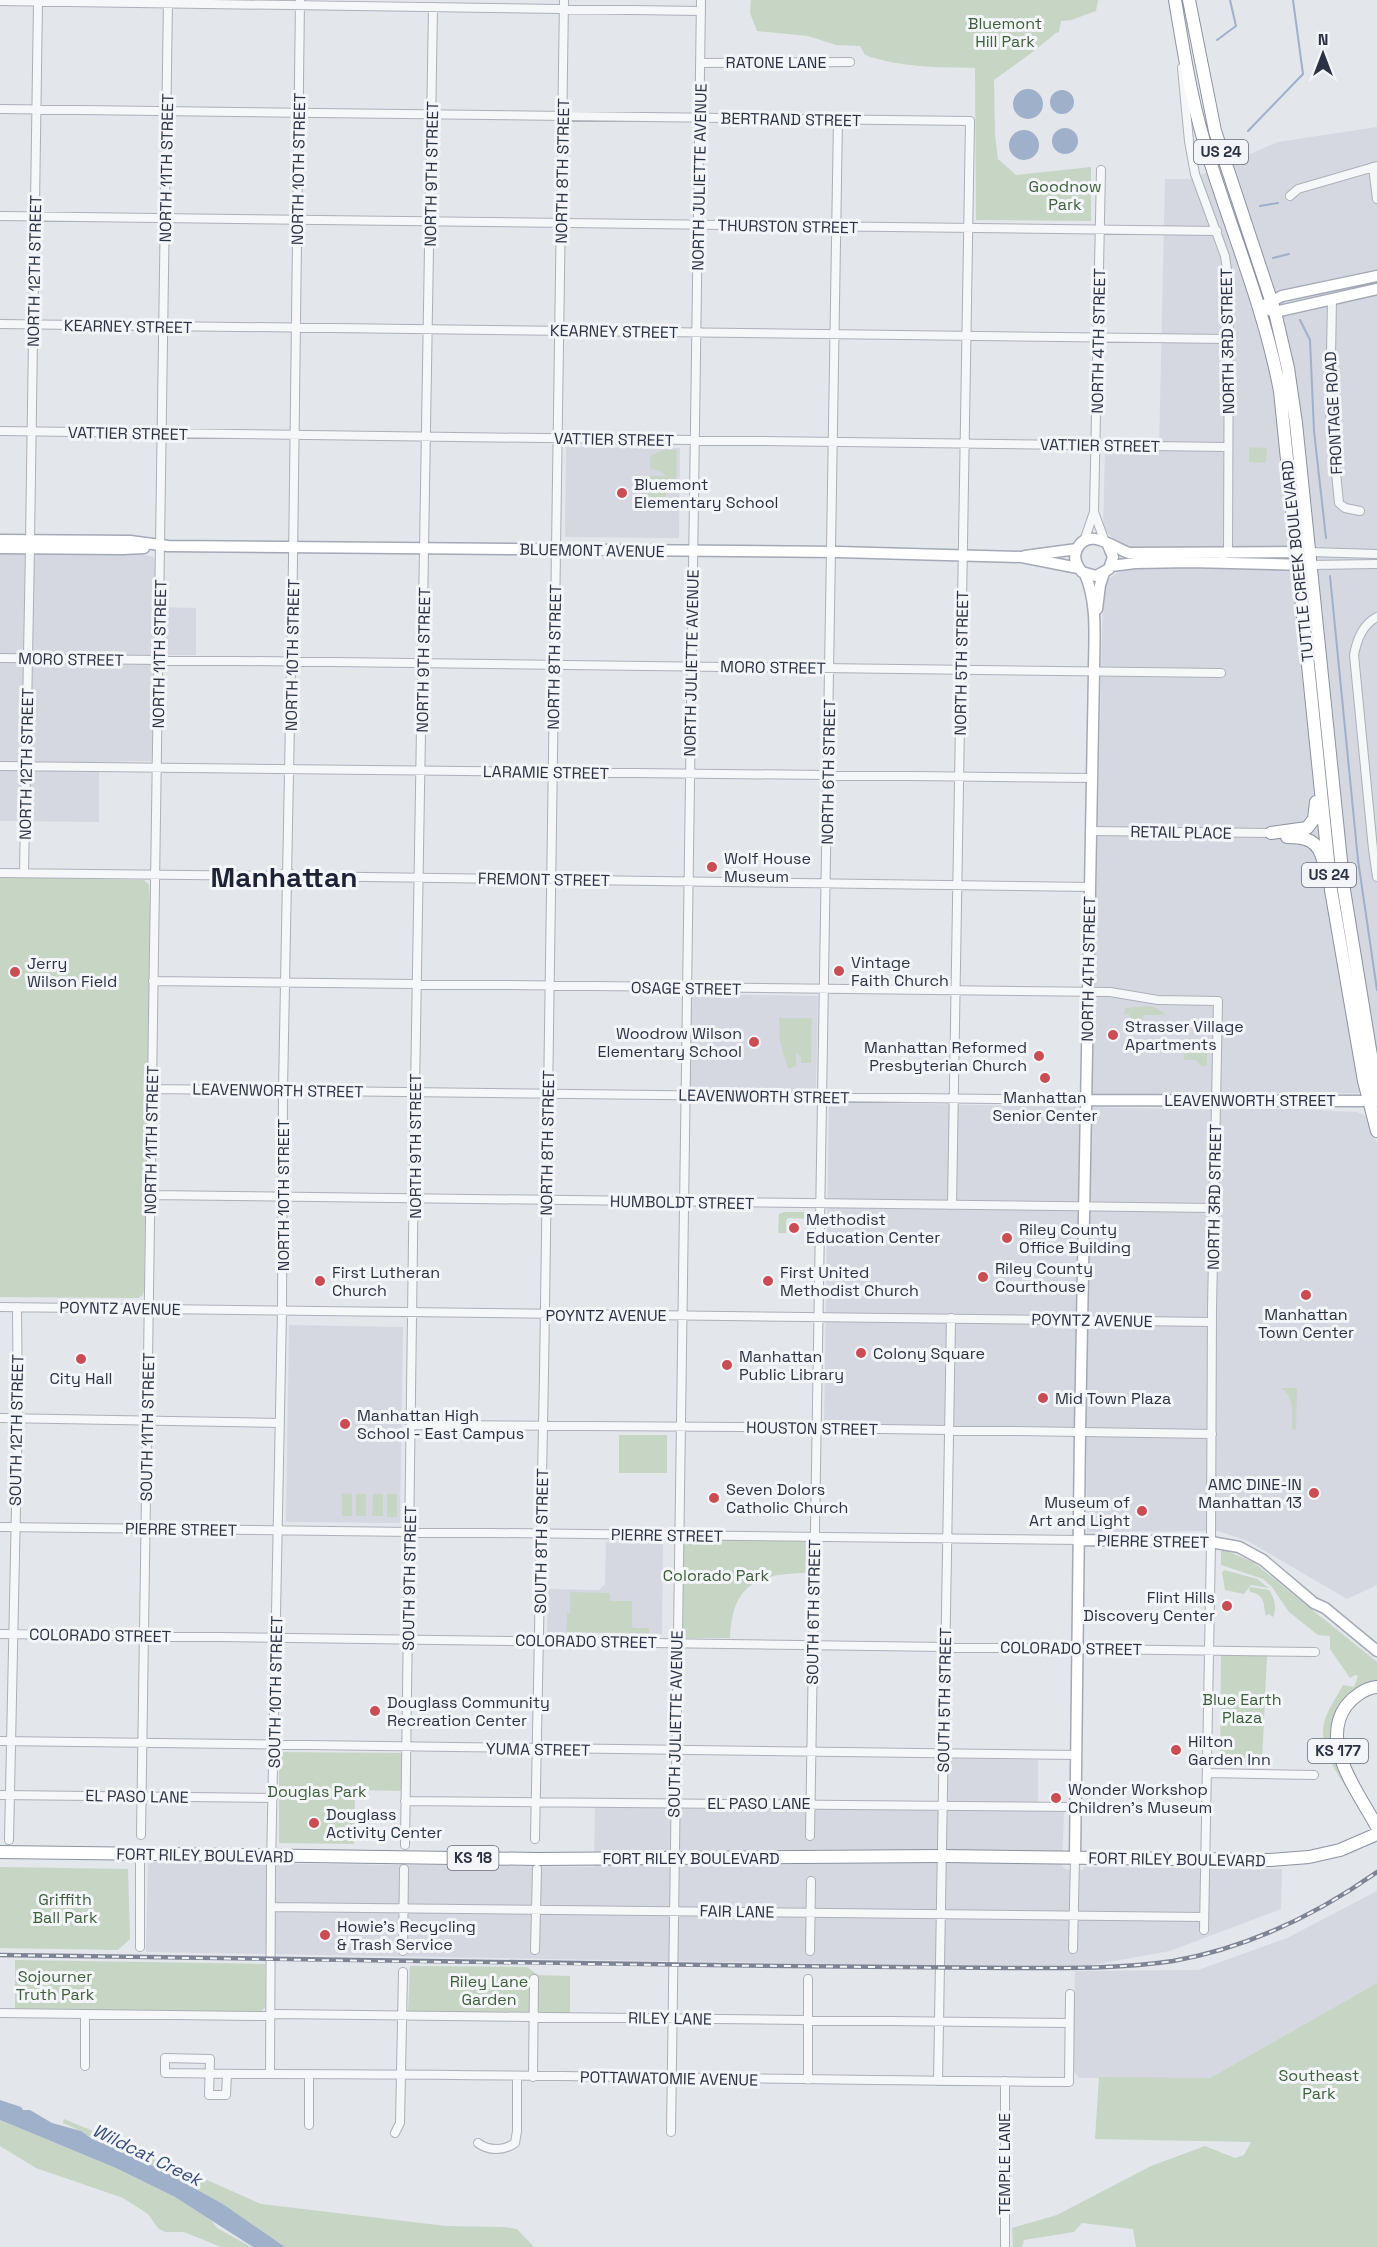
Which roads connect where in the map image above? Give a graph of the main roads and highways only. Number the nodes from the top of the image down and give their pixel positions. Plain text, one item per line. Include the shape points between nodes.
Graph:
1 (1175, 0) edge
2 (1189, 0) edge
3 (1200, 57) junction
4 (1195, 109) junction
5 (1187, 121) road end
6 (1372, 277) edge
7 (1377, 287) edge
8 (1332, 299) junction
9 (1274, 306) junction
10 (1260, 307) junction
11 (0, 540) edge
12 (1106, 543) junction
13 (30, 545) junction
14 (1080, 545) junction
15 (162, 546) junction
16 (0, 548) edge
17 (1022, 557) junction
18 (1304, 559) junction
19 (1108, 569) junction
20 (1081, 571) junction
21 (1095, 618) junction
22 (1314, 728) junction
23 (1331, 890) junction
24 (1374, 1098) edge
25 (1086, 1100) junction
26 (1377, 1131) edge
27 (1078, 1540) junction
28 (1314, 1603) junction
29 (1377, 1651) edge
30 (1377, 1658) edge
31 (1377, 1687) edge
32 (1377, 1827) edge
33 (1377, 1834) edge
34 (0, 1852) edge
35 (1075, 1858) junction

1 - 4 highway, TUTTLE CREEK BOULEVARD / US 24
2 - 3 highway, TUTTLE CREEK BOULEVARD / US 24
3 - 4 highway via 1201,84
3 - 9 highway, TUTTLE CREEK BOULEVARD / US 24 via 1215,132
4 - 5 highway
4 - 10 highway, TUTTLE CREEK BOULEVARD / US 24
6 - 8 main road
6 - 9 main road
7 - 8 main road
8 - 9 main road
9 - 10 main road
9 - 18 highway, TUTTLE CREEK BOULEVARD / US 24 via 1293,395
10 - 18 highway, TUTTLE CREEK BOULEVARD / US 24 via 1280,391
11 - 13 main road, BLUEMONT AVENUE
12 - 14 main road via 1096,538
12 - 18 main road via 1129,553 1228,552
12 - 19 main road via 1113,553
13 - 15 main road, BLUEMONT AVENUE via 129,549
13 - 15 main road, BLUEMONT AVENUE via 130,541
13 - 16 main road, BLUEMONT AVENUE
14 - 17 main road, BLUEMONT AVENUE
14 - 20 main road via 1075,557
15 - 17 main road, BLUEMONT AVENUE
17 - 20 main road, BLUEMONT AVENUE via 1061,563
18 - 19 main road via 1135,562
18 - 22 highway, TUTTLE CREEK BOULEVARD / US 24
18 - 24 highway, TUTTLE CREEK BOULEVARD / US 24
19 - 20 main road via 1096,576
19 - 21 main road, NORTH 4TH STREET
20 - 21 main road, NORTH 4TH STREET via 1092,593
21 - 25 main road, NORTH 4TH STREET
22 - 23 highway, TUTTLE CREEK BOULEVARD / US 24
22 - 23 highway via 1314,819 1307,828 1271,833 1307,838 1316,845
23 - 24 highway, TUTTLE CREEK BOULEVARD / US 24
24 - 25 main road, LEAVENWORTH STREET
24 - 26 highway, TUTTLE CREEK BOULEVARD / US 24
25 - 27 main road, NORTH 4TH STREET
27 - 28 main road, PIERRE STREET via 1227,1543 1252,1552
27 - 35 main road, NORTH 4TH STREET
28 - 29 main road
28 - 30 main road via 1320,1613
31 - 32 highway, KS 177 via 1352,1699 1338,1722 1336,1739 1339,1757
33 - 35 highway, FORT RILEY BOULEVARD / KS 18 via 1340,1850 1309,1857
34 - 35 highway, FORT RILEY BOULEVARD / KS 18 via 673,1859

